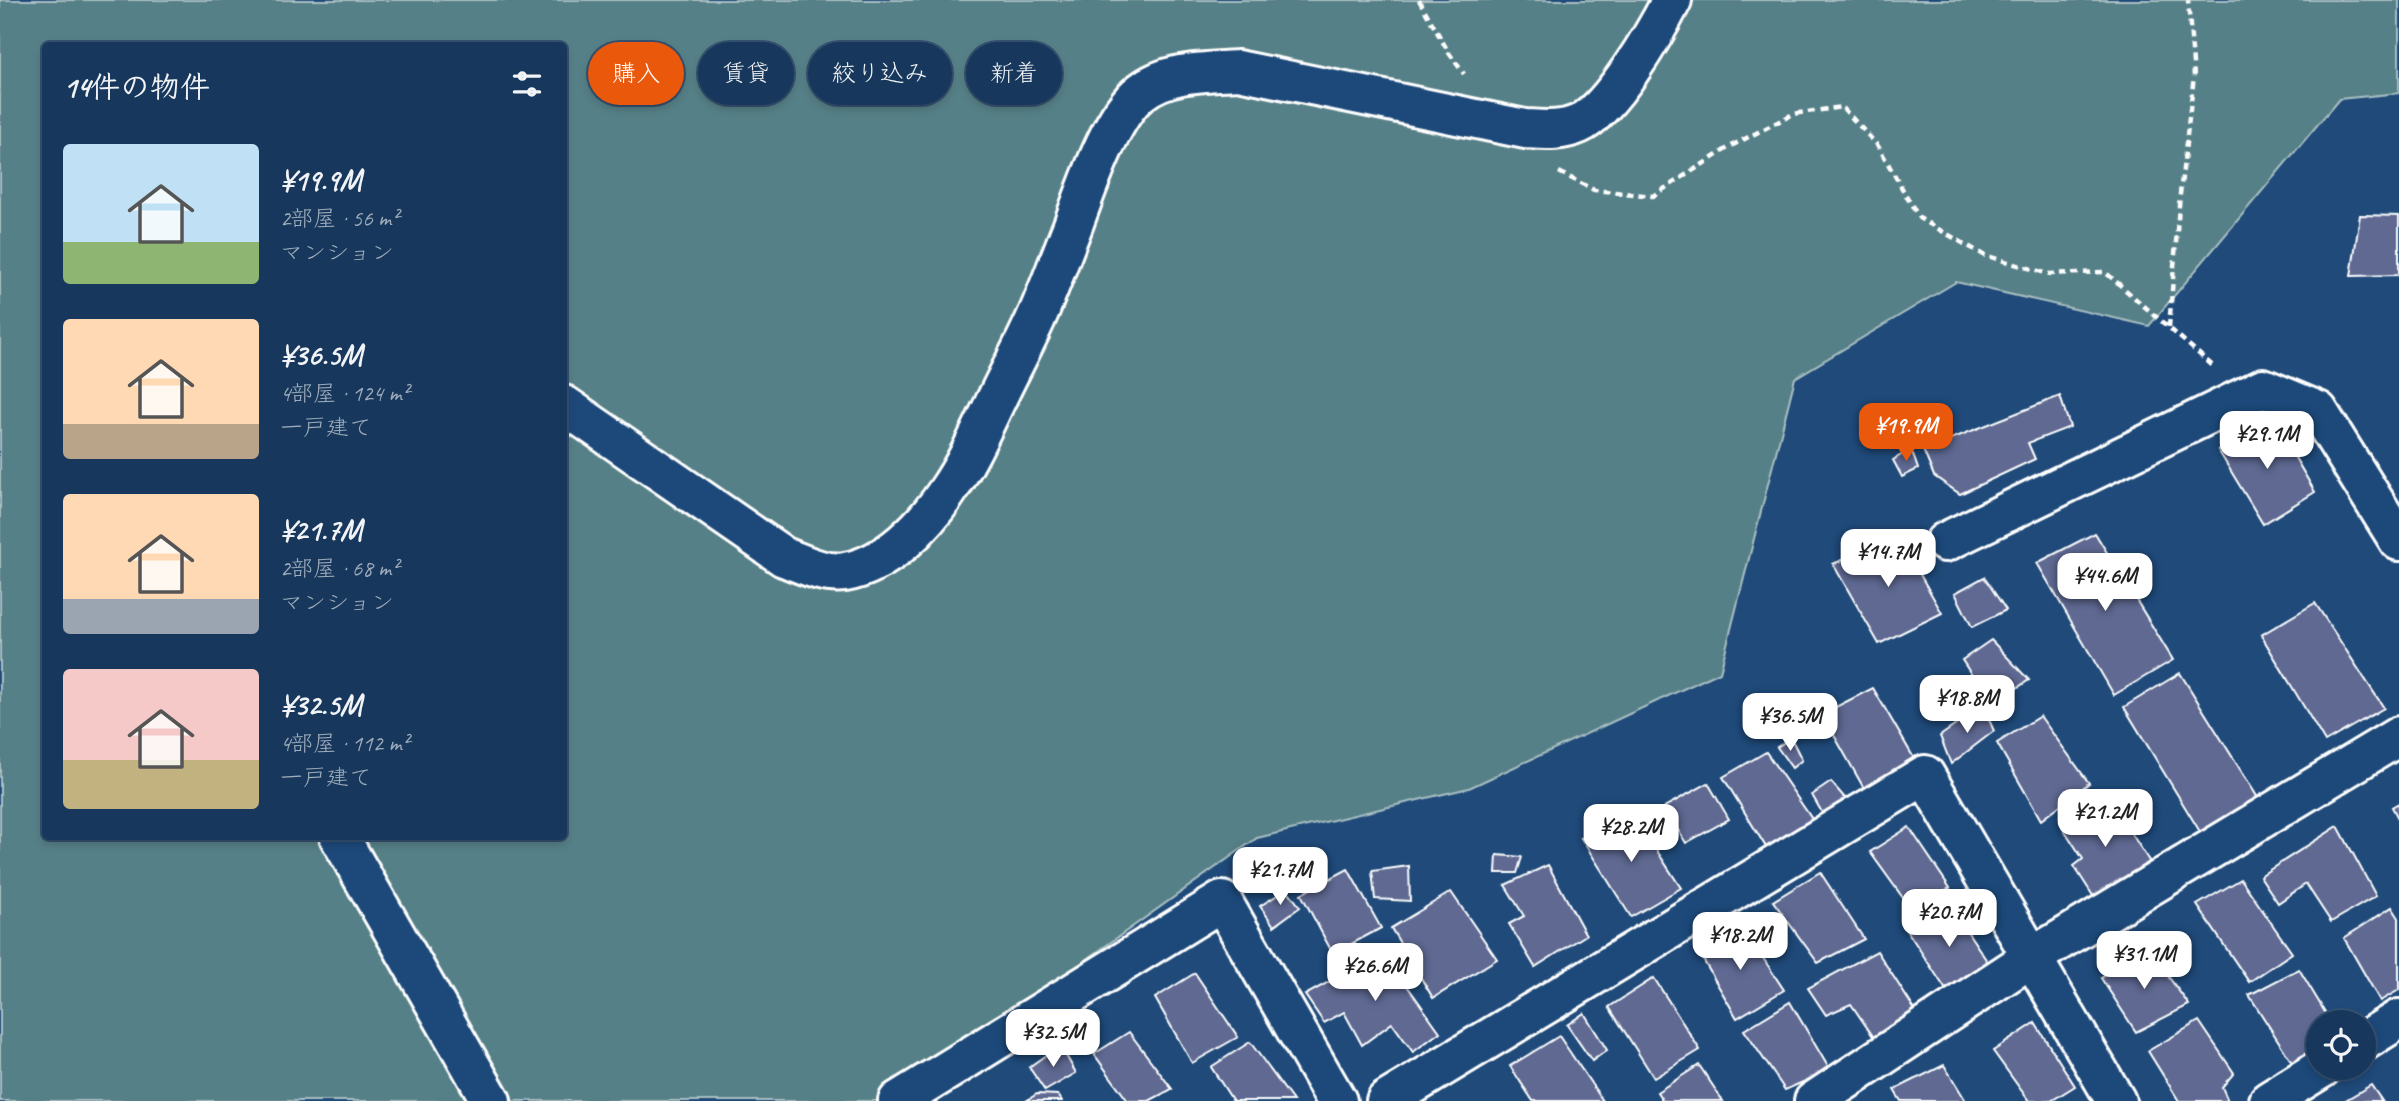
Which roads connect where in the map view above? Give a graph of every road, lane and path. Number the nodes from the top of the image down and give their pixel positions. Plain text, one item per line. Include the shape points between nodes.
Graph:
1 (1419, 0) edge
2 (1672, 0) edge
3 (2188, 0) edge
4 (1498, 123) junction
5 (1551, 167) dead end
6 (2169, 328) junction
7 (2246, 397) junction
8 (567, 407) edge
9 (2399, 541) edge
10 (1945, 542) dead end
11 (2399, 736) edge
12 (341, 840) edge
13 (2032, 957) junction
14 (2399, 1019) edge
15 (2376, 1033) edge
16 (2306, 1078) edge
17 (491, 1101) edge
18 (898, 1101) edge
19 (1337, 1101) edge
20 (1386, 1101) edge
21 (1814, 1101) edge
22 (2116, 1101) edge
23 (2269, 1101) edge

1 - 4 path
2 - 4 street via 1603,106 1579,124 1555,131
3 - 6 path via 2194,76
4 - 8 street via 1238,70 1166,78 1140,92 1118,120 1098,159 1042,304 947,492 919,527 863,568 842,573 820,571 784,557
5 - 6 path via 1594,190 1653,196 1731,146 1793,114 1842,107 1878,146 1919,218 1984,255 2049,274 2105,272
6 - 7 path
7 - 9 street via 2263,388 2318,411
7 - 10 street
11 - 13 street
12 - 17 street
13 - 20 street via 1925,775
13 - 21 street
13 - 22 street
14 - 15 street
16 - 23 street
18 - 19 street via 1223,901

